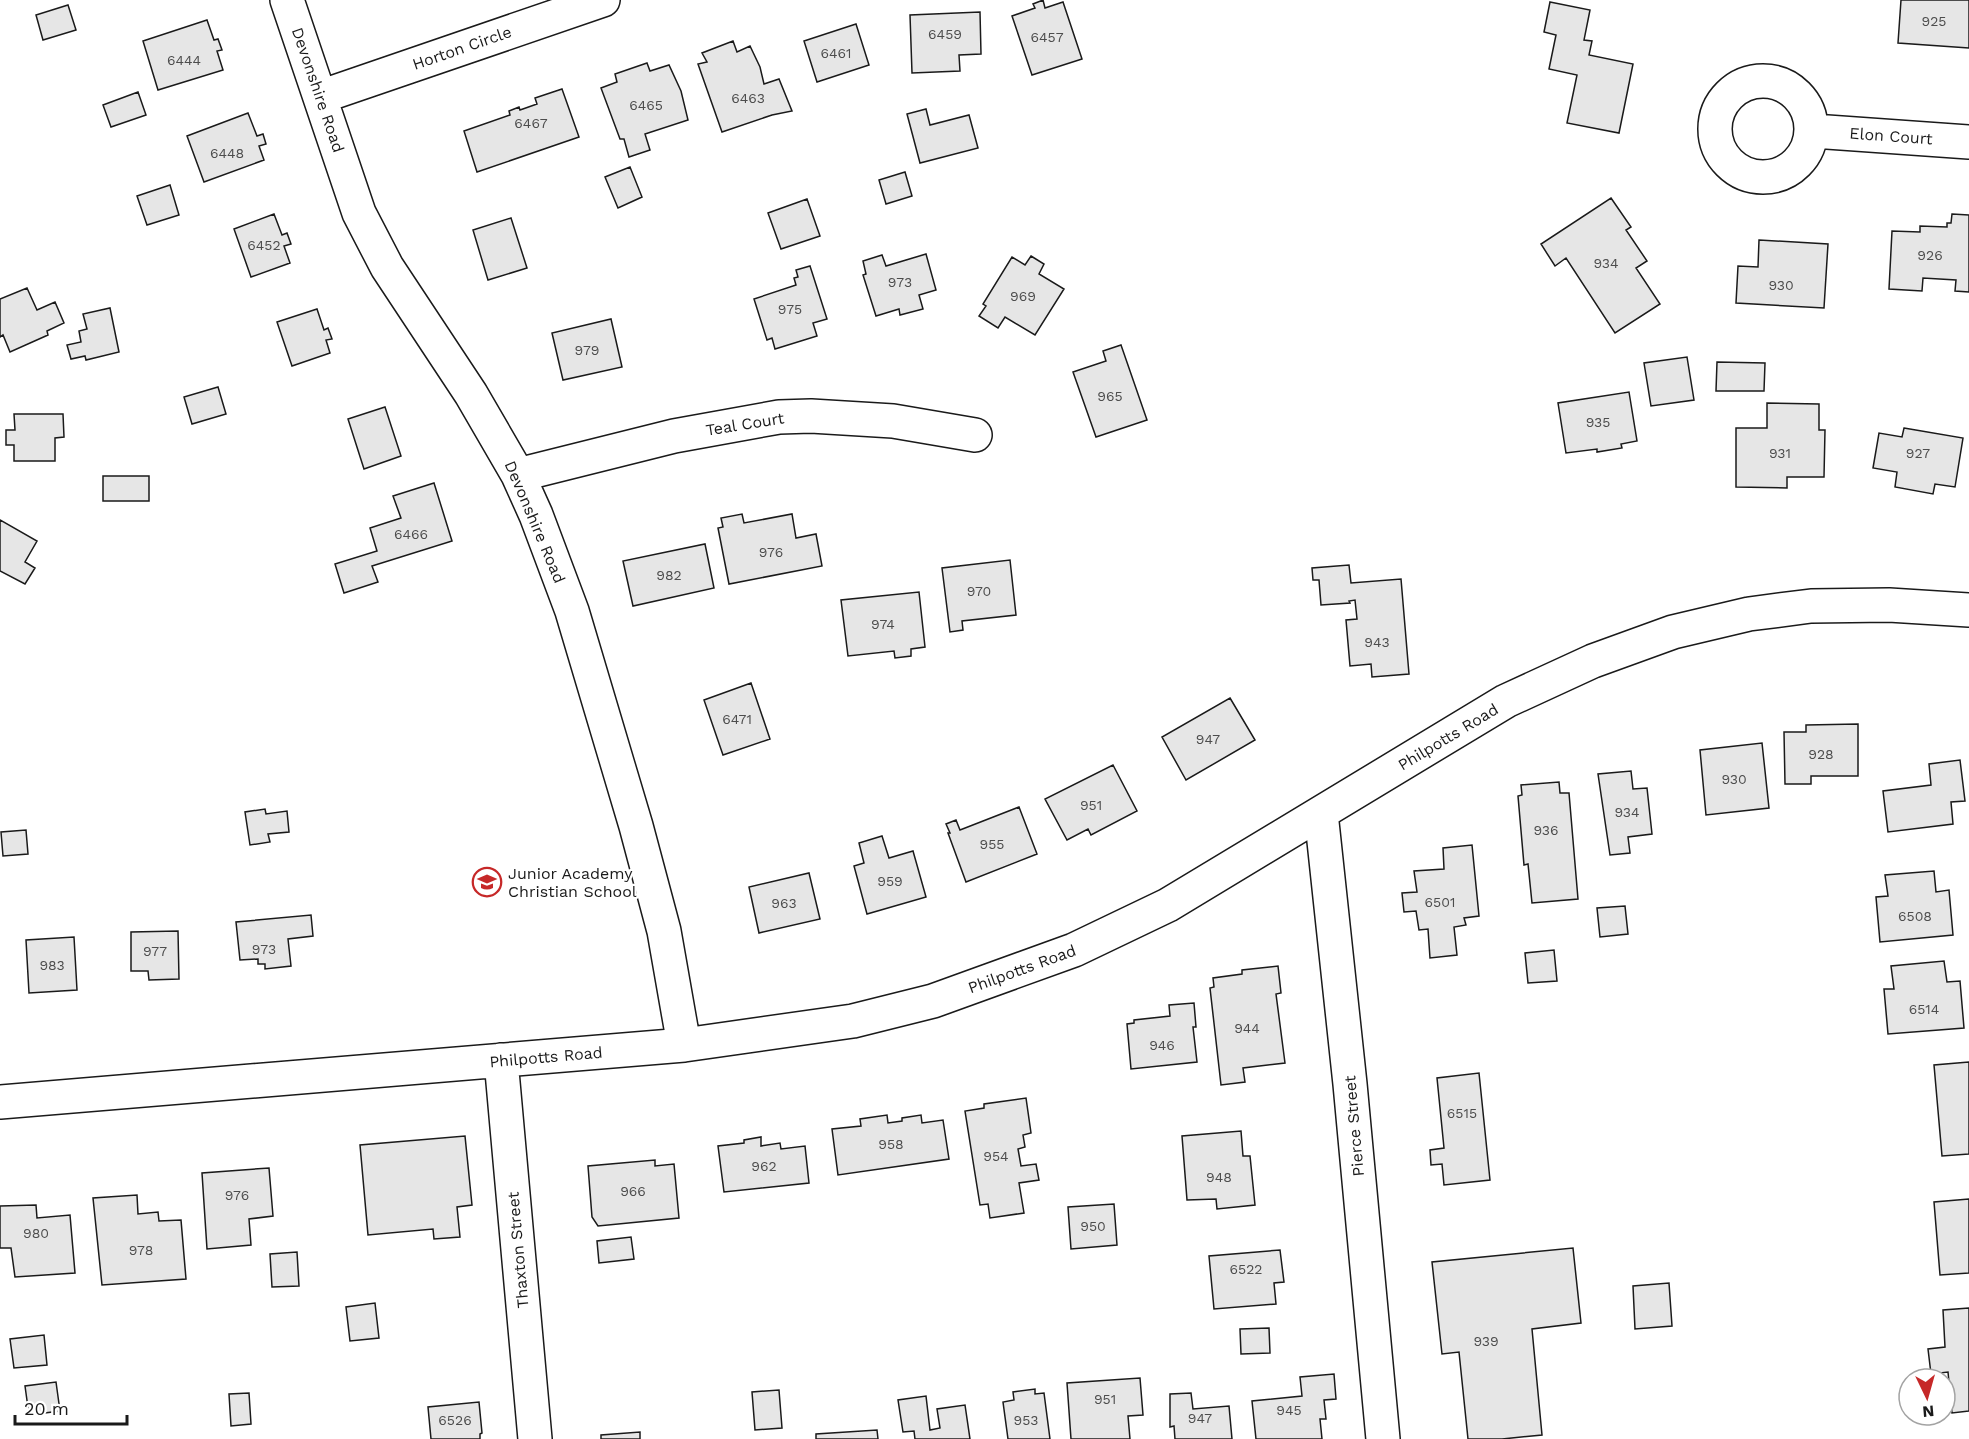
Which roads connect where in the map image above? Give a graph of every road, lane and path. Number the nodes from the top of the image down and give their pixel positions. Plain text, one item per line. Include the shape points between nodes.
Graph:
1 (287, 0) edge
2 (603, 0) edge
3 (320, 97) junction
4 (1813, 131) dead end
5 (1969, 142) edge
6 (975, 435) dead end
7 (518, 475) junction
8 (1969, 610) edge
9 (1321, 813) junction
10 (684, 1045) junction
11 (501, 1060) junction
12 (0, 1102) edge
13 (535, 1439) edge
14 (1383, 1439) edge

1 - 3 street, Devonshire Road
2 - 3 street, Horton Circle
3 - 7 street, Devonshire Road via 359,213 387,267 471,394
4 - 5 street, Elon Court
6 - 7 street, Teal Court via 893,421 779,417 674,436
7 - 10 street, Devonshire Road via 572,611 633,814 664,931
8 - 9 street, Philpotts Road via 1889,604 1811,606 1749,614 1673,632 1593,661 1506,701
9 - 10 street, Philpotts Road via 1167,905 1063,954 933,1001 853,1021
9 - 14 street, Pierce Street
10 - 11 street, Philpotts Road
11 - 12 street, Philpotts Road
11 - 13 street, Thaxton Street

